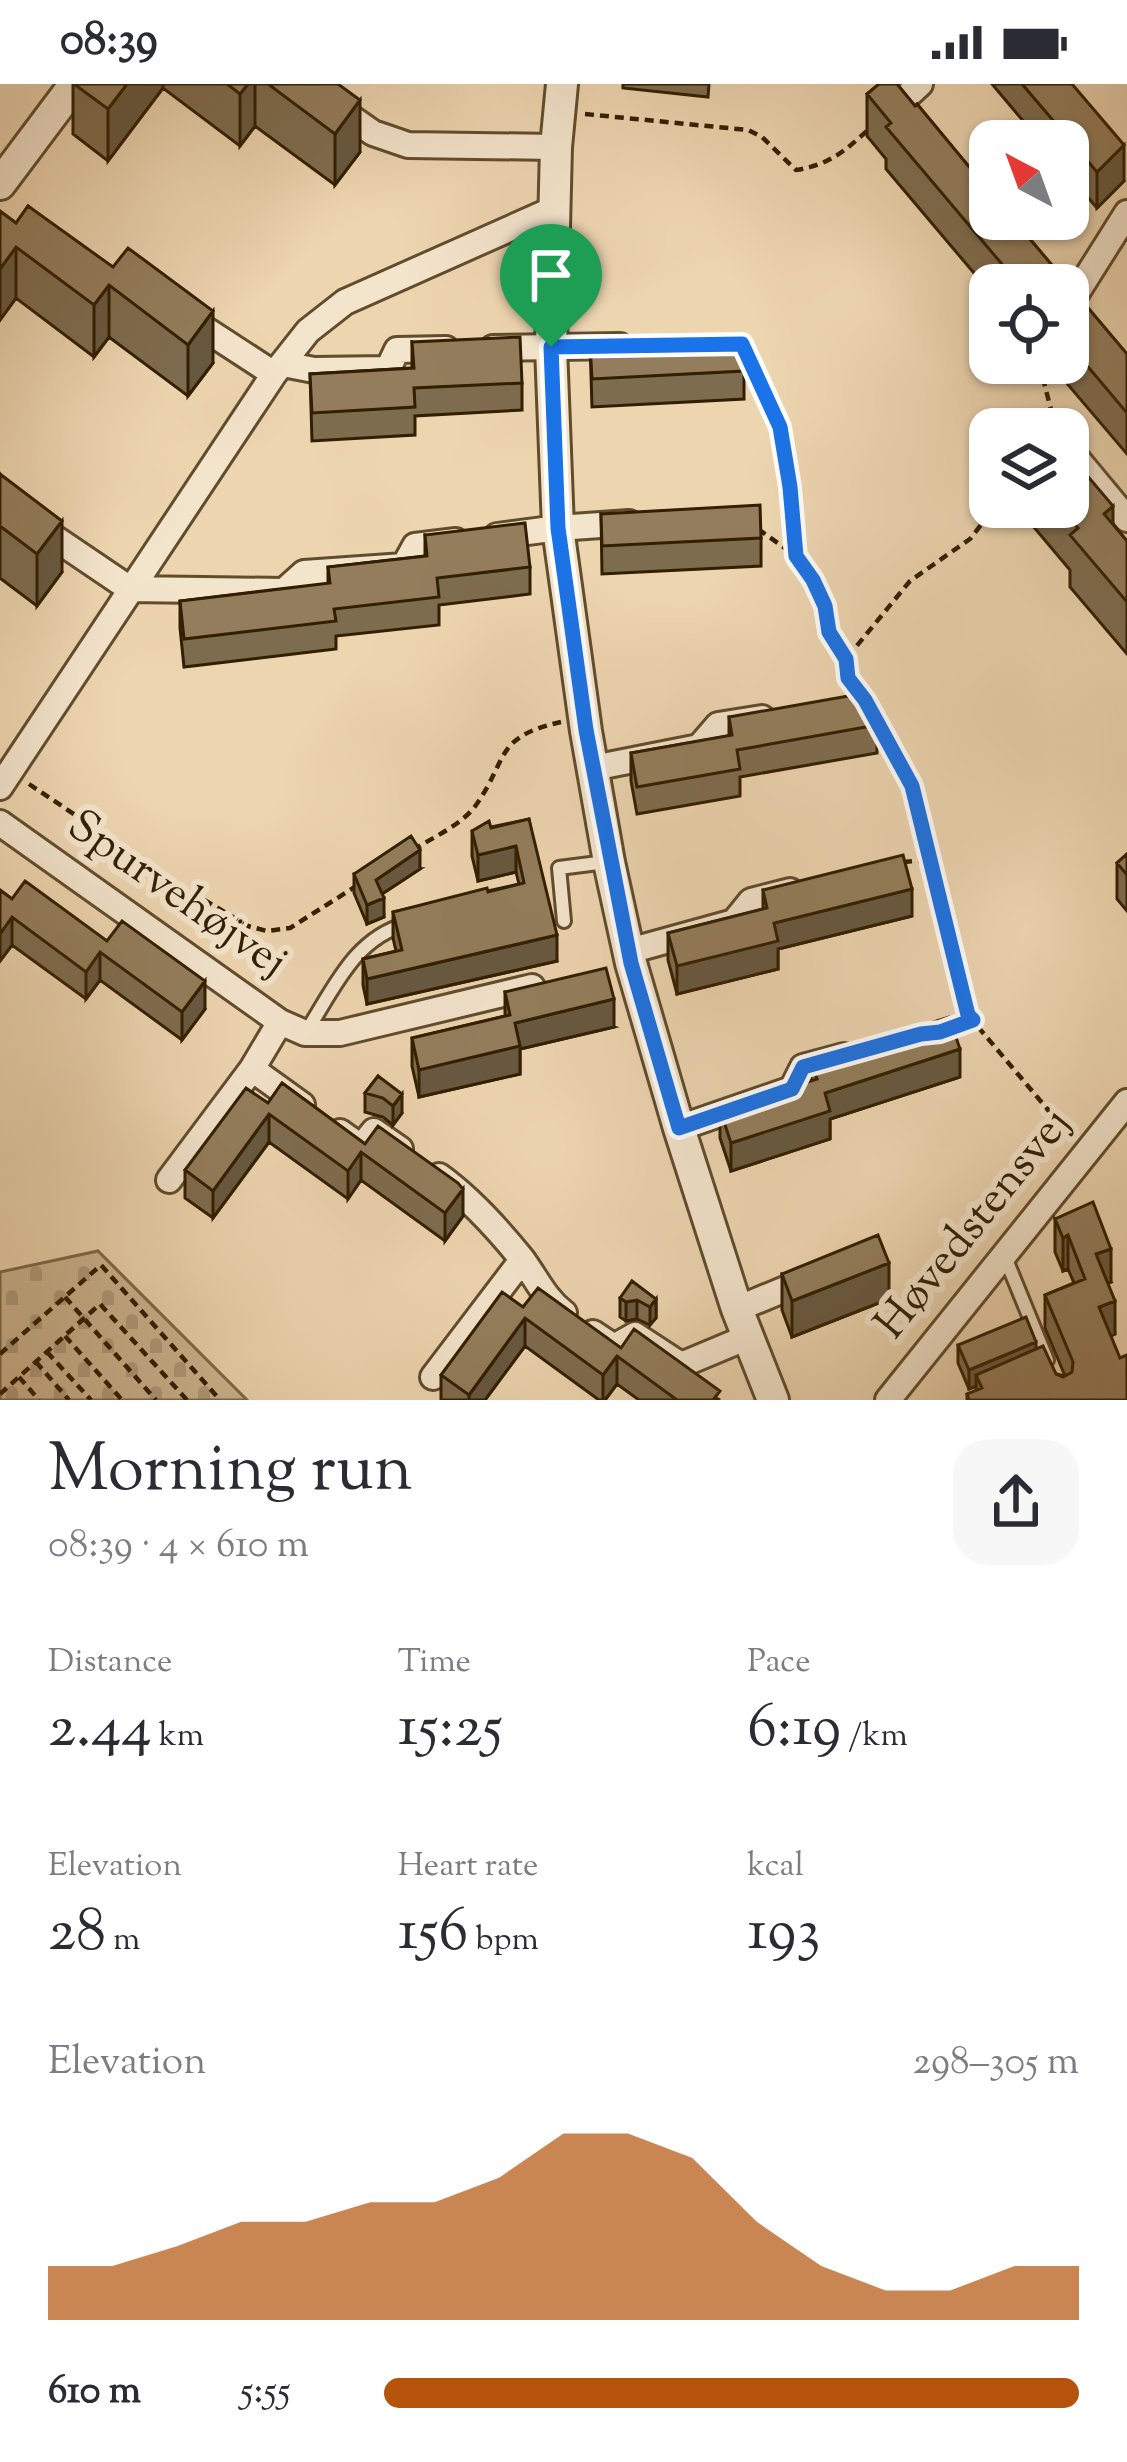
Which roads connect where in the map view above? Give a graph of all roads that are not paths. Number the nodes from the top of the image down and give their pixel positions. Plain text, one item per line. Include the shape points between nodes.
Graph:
1 (75, 84) edge
2 (303, 84) edge
3 (920, 84) edge
4 (561, 98) edge
5 (892, 110) edge
6 (556, 147) junction
7 (0, 184) edge
8 (554, 209) junction
9 (1127, 213) edge
10 (1089, 274) edge
11 (159, 300) edge
12 (647, 346) edge
13 (551, 347) junction
14 (279, 369) junction
15 (1089, 474) edge
16 (0, 501) edge
17 (1127, 520) edge
18 (649, 522) edge
19 (558, 528) junction
20 (130, 589) junction
21 (781, 715) edge
22 (593, 768) junction
23 (5, 779) edge
24 (0, 823) edge
25 (609, 862) junction
26 (816, 884) edge
27 (420, 920) edge
28 (564, 921) dead end
29 (623, 961) junction
30 (564, 979) edge
31 (280, 1022) junction
32 (305, 1033) junction
33 (862, 1051) edge
34 (252, 1069) junction
35 (1127, 1102) edge
36 (679, 1128) junction
37 (169, 1180) dead end
38 (1005, 1256) junction
39 (522, 1260) junction
40 (839, 1267) edge
41 (742, 1323) junction
42 (1029, 1374) edge
43 (433, 1377) dead end
44 (773, 1400) edge
45 (888, 1400) edge

1 - 7 street
2 - 6 street via 373,133 408,145
3 - 5 street
4 - 6 street
6 - 8 street
8 - 13 street
8 - 14 street via 345,302 308,331
9 - 10 street
11 - 14 street
12 - 13 street
13 - 14 street via 397,350 388,369
13 - 19 street
14 - 20 street
15 - 17 street
16 - 20 street
18 - 19 street
19 - 20 street via 416,546 404,566 304,573 284,591
19 - 22 street
20 - 23 street
21 - 22 street via 718,725 699,748
22 - 25 street
24 - 31 street, Spurvehøjvej
25 - 28 lane via 559,868
25 - 29 street
26 - 29 street via 752,901 734,922
27 - 32 lane via 383,930 354,957
29 - 36 street
30 - 32 street via 340,1033
31 - 32 street, Spurvehøjvej
31 - 34 street
33 - 36 street via 803,1067 792,1089
34 - 37 street
34 - 39 street via 362,1147 374,1131 450,1184
35 - 38 street, Høvedstensvej
36 - 41 street
38 - 42 lane via 1052,1372
38 - 45 street, Høvedstensvej
39 - 41 street via 553,1304 614,1347 635,1335 682,1365
39 - 43 street
40 - 41 street
41 - 44 street

